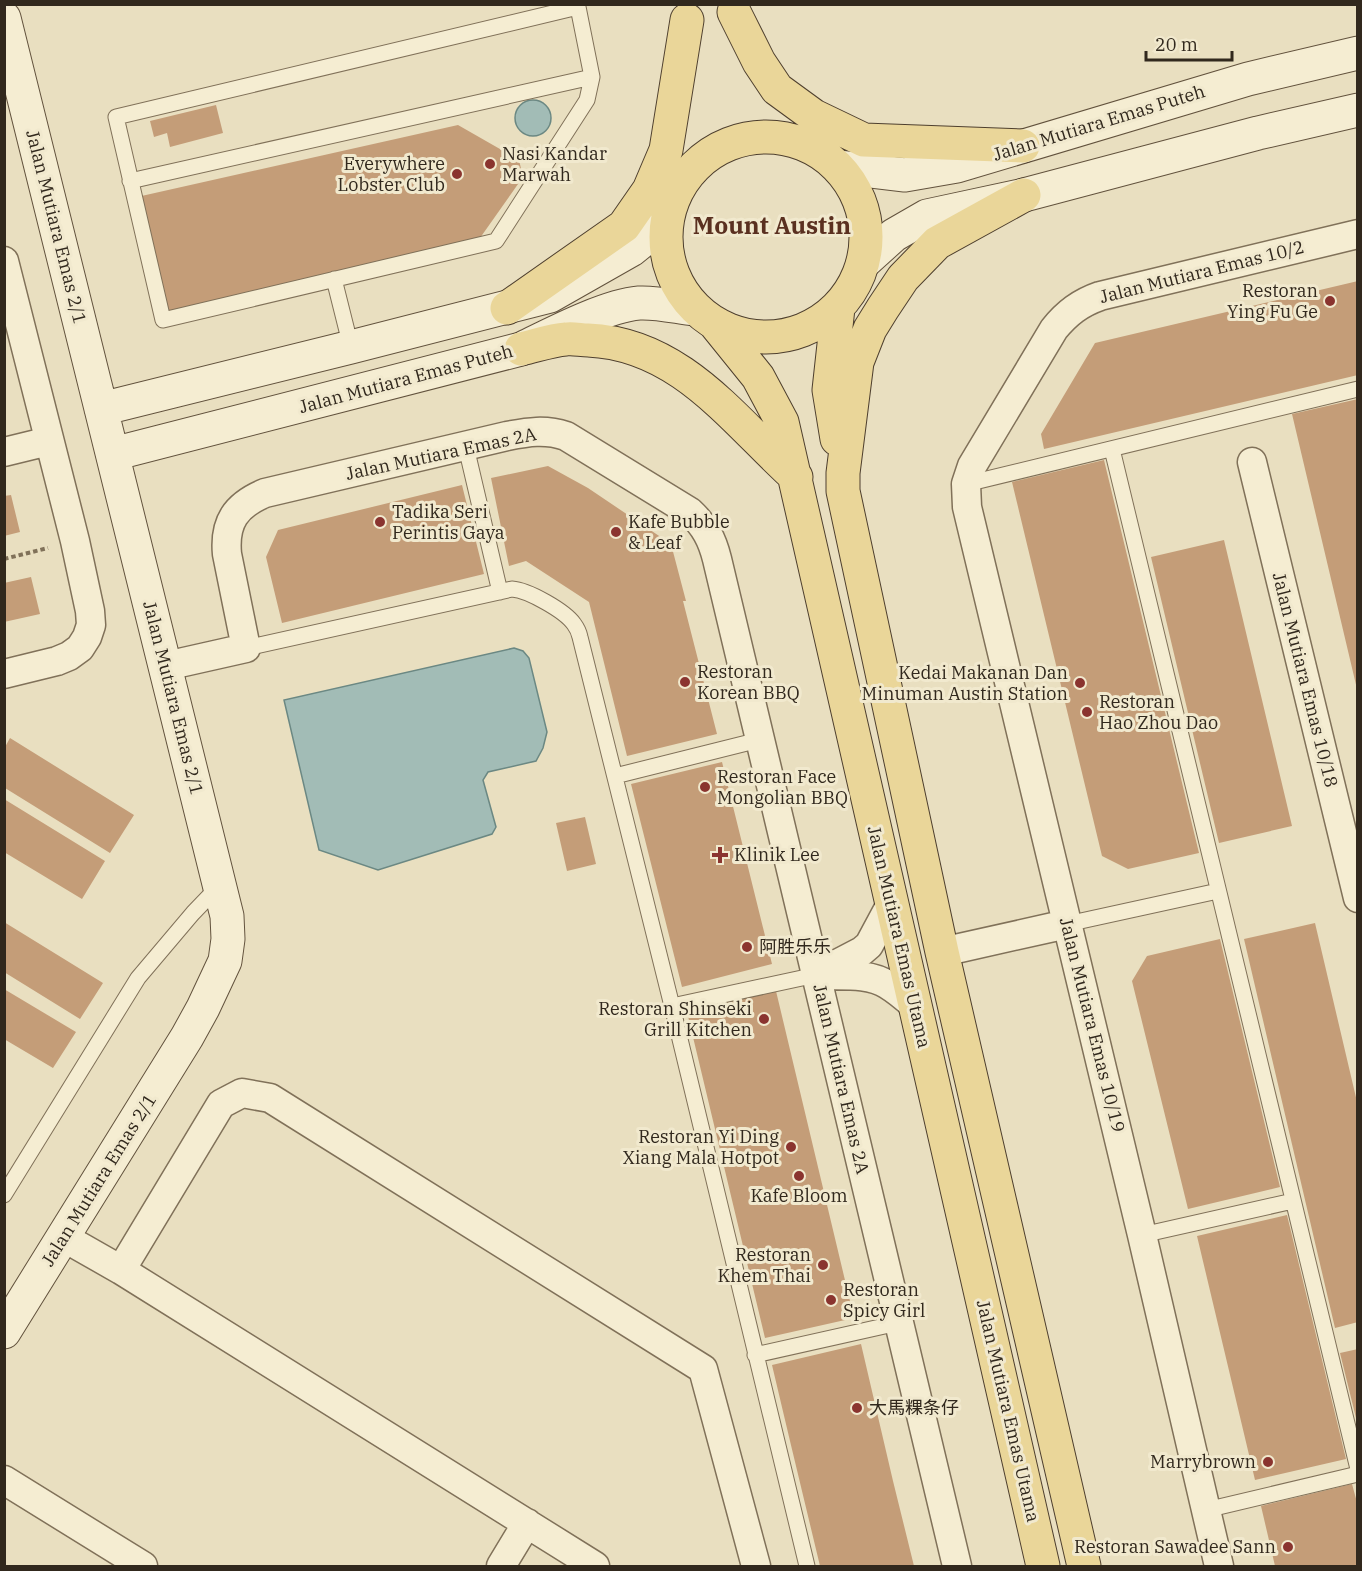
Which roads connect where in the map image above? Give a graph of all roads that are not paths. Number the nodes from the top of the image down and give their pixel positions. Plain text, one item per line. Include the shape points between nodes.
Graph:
1 (733, 8) edge
2 (685, 12) edge
3 (4, 18) edge
4 (1358, 53) edge
5 (592, 77) junction
6 (1358, 110) edge
7 (791, 141) junction
8 (1023, 146) junction
9 (838, 167) junction
10 (130, 181) junction
11 (678, 188) junction
12 (1024, 195) junction
13 (666, 222) junction
14 (1358, 234) edge
15 (4, 261) edge
16 (863, 263) junction
17 (334, 279) junction
18 (507, 308) junction
19 (838, 308) junction
20 (706, 317) junction
21 (351, 347) junction
22 (521, 349) junction
23 (1358, 389) edge
24 (101, 409) junction
25 (49, 441) junction
26 (466, 447) junction
27 (1112, 449) junction
28 (4, 452) edge
29 (113, 454) junction
30 (1252, 462) dead end
31 (843, 473) junction
32 (796, 477) junction
33 (966, 484) junction
34 (500, 592) junction
35 (246, 648) junction
36 (166, 666) junction
37 (4, 674) edge
38 (759, 740) junction
39 (615, 776) junction
40 (1354, 866) edge
41 (218, 887) junction
42 (1218, 891) junction
43 (1358, 898) edge
44 (891, 904) junction
45 (1067, 924) junction
46 (942, 952) junction
47 (816, 975) junction
48 (672, 1006) junction
49 (915, 1006) junction
50 (4, 1195) edge
51 (1293, 1201) junction
52 (1142, 1236) junction
53 (63, 1237) junction
54 (121, 1270) junction
55 (898, 1323) junction
56 (4, 1332) edge
57 (755, 1355) junction
58 (1358, 1472) edge
59 (4, 1480) edge
60 (1206, 1510) junction
61 (527, 1523) junction
62 (143, 1566) edge
63 (501, 1566) edge
64 (595, 1566) edge
65 (756, 1566) edge
66 (807, 1566) edge
67 (957, 1566) edge
68 (1043, 1566) edge
69 (1084, 1566) edge
70 (1219, 1566) edge

1 - 7 main road
1 - 8 main road via 777,89 814,116 864,140
2 - 11 main road via 695,76 692,120
2 - 18 main road via 666,150 648,190 624,226
3 - 24 street, Jalan Mutiara Emas 2/1
4 - 8 street, Jalan Mutiara Emas Puteh via 1248,79
5 - 10 lane
5 - 10 lane via 578,8 116,117
5 - 17 lane via 587,100 496,241
6 - 12 street
7 - 9 main road via 816,151
7 - 11 main road via 765,137 739,140 694,166
8 - 9 street, Jalan Mutiara Emas Puteh via 957,166 905,176
9 - 16 main road via 863,212 867,238
10 - 17 lane via 163,320
11 - 13 main road
12 - 16 street via 927,216 894,236
12 - 31 main road via 937,243 903,278 883,308 857,362
13 - 18 street via 631,250 549,296
13 - 20 main road via 666,254 676,284
14 - 33 street, Jalan Mutiara Emas 10/2 via 1100,296 1078,305 1053,329 972,466
15 - 25 street
16 - 19 main road
17 - 21 lane
18 - 21 street
19 - 20 main road via 817,324 793,334 767,338 741,334
19 - 31 main road via 829,390
20 - 22 street, Jalan Mutiara Emas Puteh via 639,303 604,312
20 - 32 main road, Jalan Mutiara Emas Utama via 758,377 782,422
21 - 24 street
22 - 29 street, Jalan Mutiara Emas Puteh
22 - 32 main road via 566,339 608,341 642,350 684,372
23 - 27 lane
24 - 29 street, Jalan Mutiara Emas 2/1
25 - 28 street
25 - 37 street via 91,625 80,648 69,656
26 - 34 lane
26 - 35 street, Jalan Mutiara Emas 2A via 265,494 238,509 225,538
26 - 38 street, Jalan Mutiara Emas 2A via 534,431 552,431 690,512 703,524 714,549
27 - 33 lane
27 - 42 lane
29 - 36 street, Jalan Mutiara Emas 2/1
30 - 40 street, Jalan Mutiara Emas 10/18
31 - 46 main road via 845,503
32 - 44 main road, Jalan Mutiara Emas Utama
33 - 45 street, Jalan Mutiara Emas 10/19 via 967,507
34 - 35 lane
34 - 39 lane via 526,592 575,624
35 - 36 street
36 - 41 street, Jalan Mutiara Emas 2/1
38 - 39 lane
38 - 47 street, Jalan Mutiara Emas 2A
39 - 48 lane
40 - 43 street, Jalan Mutiara Emas 10/18
41 - 50 lane via 138,978
41 - 53 street, Jalan Mutiara Emas 2/1 via 227,916 228,939 217,981 187,1037
42 - 45 lane
42 - 51 lane
44 - 47 street via 869,945
44 - 49 main road, Jalan Mutiara Emas Utama
45 - 46 street
45 - 52 street, Jalan Mutiara Emas 10/19
46 - 69 main road
47 - 48 lane
47 - 49 street via 878,980
47 - 55 street, Jalan Mutiara Emas 2A
48 - 57 lane
49 - 68 main road, Jalan Mutiara Emas Utama
51 - 52 lane
51 - 58 lane
52 - 60 street, Jalan Mutiara Emas 10/19
53 - 54 street
53 - 56 street, Jalan Mutiara Emas 2/1
54 - 61 street
54 - 65 street via 221,1104 242,1093 270,1098 703,1369
55 - 57 lane
55 - 67 street, Jalan Mutiara Emas 2A
57 - 66 lane
58 - 60 lane
59 - 62 street
60 - 70 street, Jalan Mutiara Emas 10/19
61 - 63 street
61 - 64 street

